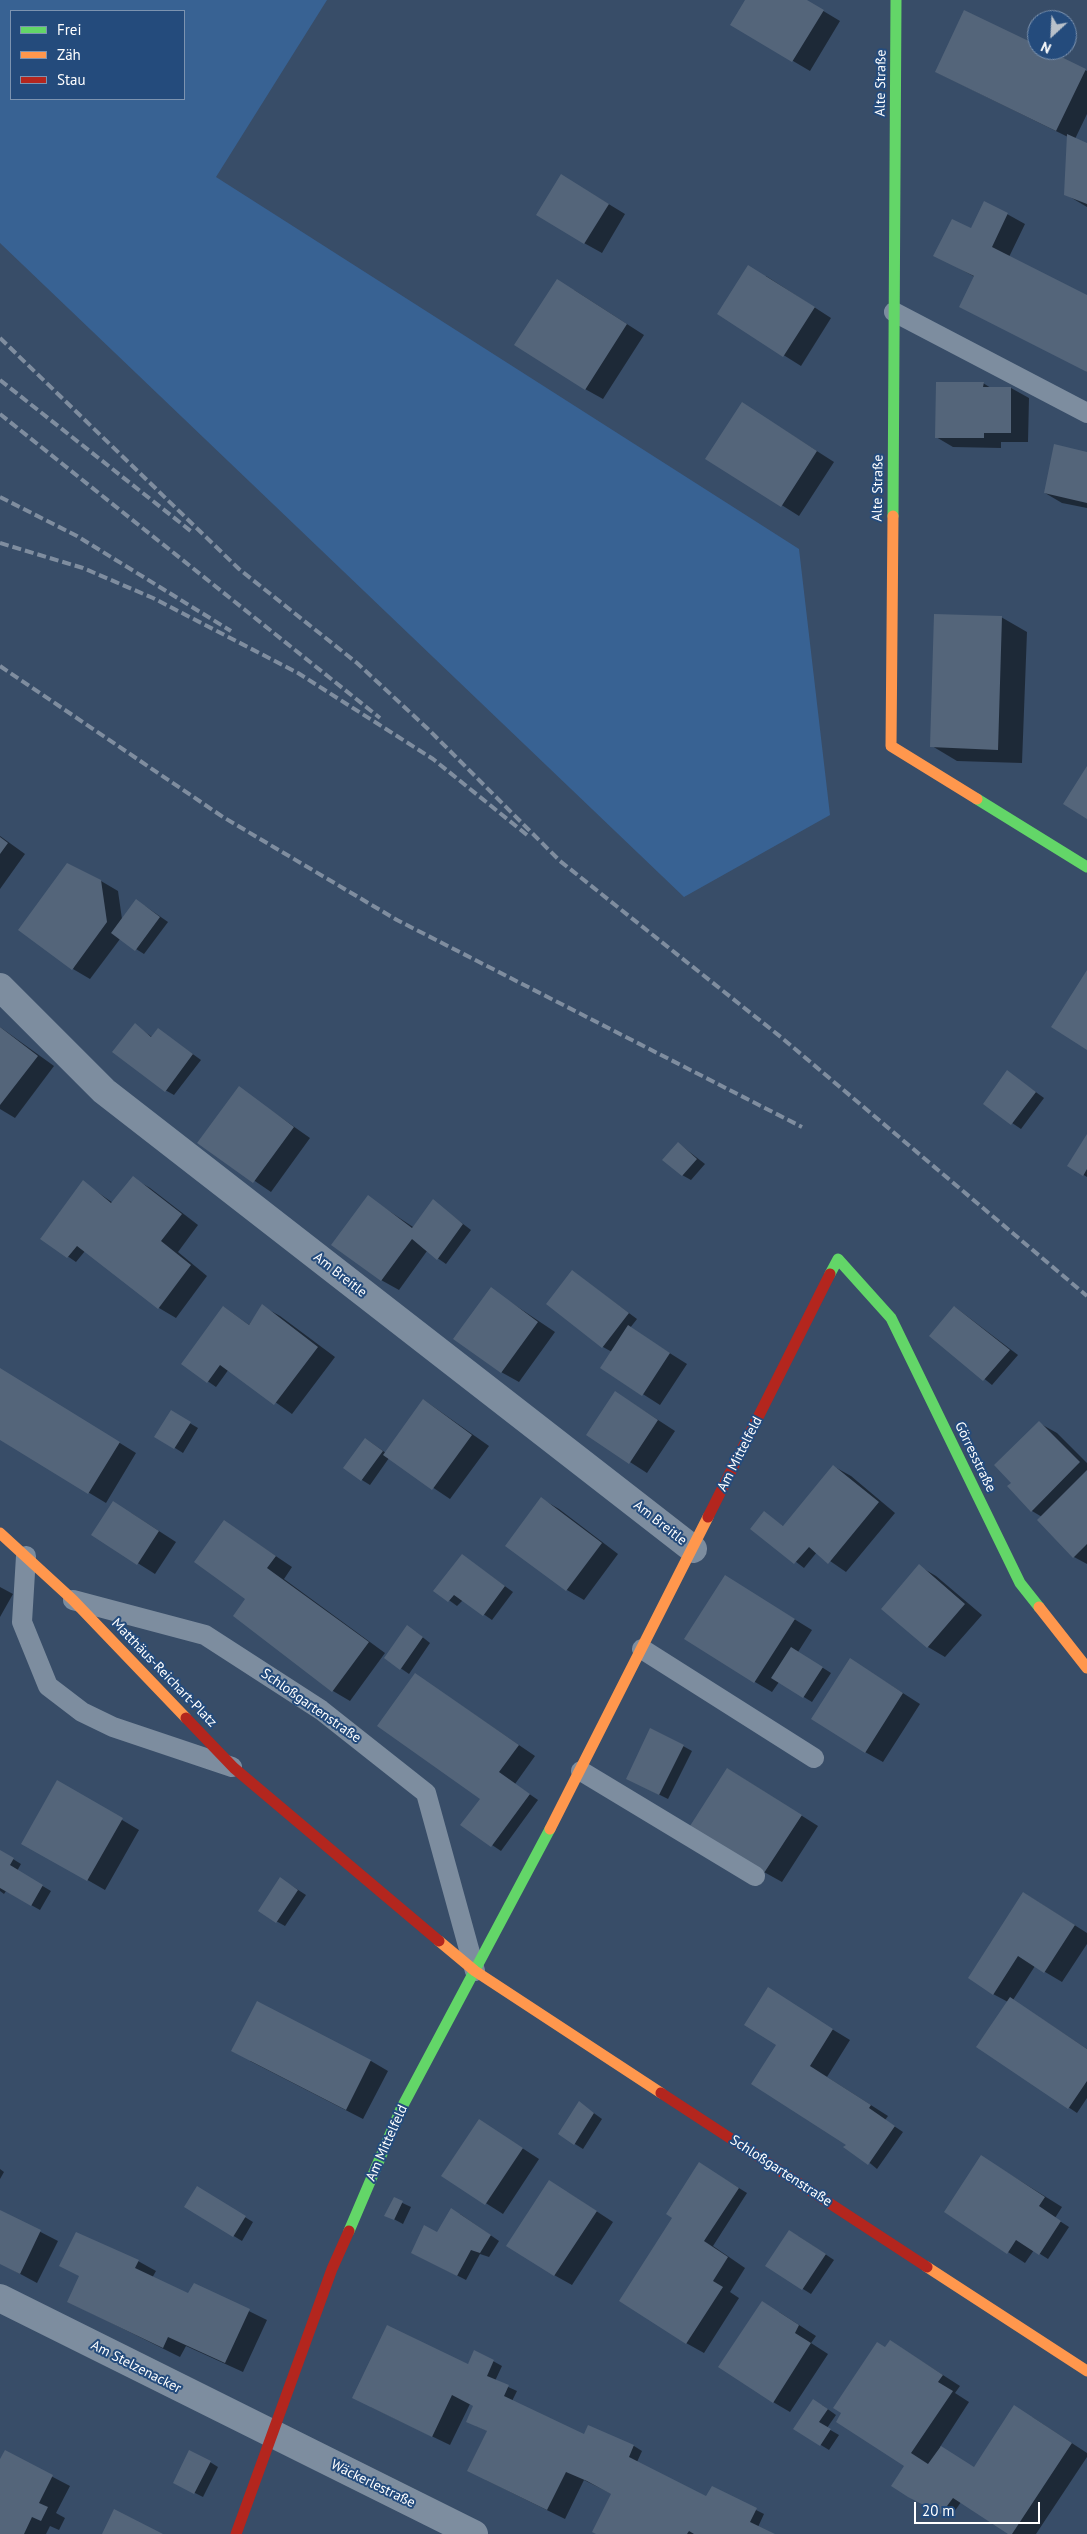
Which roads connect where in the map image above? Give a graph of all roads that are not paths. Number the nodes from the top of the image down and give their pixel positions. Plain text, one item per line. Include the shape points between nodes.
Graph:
1 (896, 0) edge
2 (894, 312) junction
3 (1087, 413) edge
4 (1087, 867) edge
5 (0, 987) edge
6 (838, 1259) joint
7 (0, 1533) edge
8 (693, 1549) junction
9 (26, 1556) junction
10 (73, 1600) junction
11 (642, 1649) junction
12 (1087, 1668) edge
13 (814, 1758) dead end
14 (234, 1768) junction
15 (581, 1771) junction
16 (755, 1876) dead end
17 (475, 1971) junction
18 (0, 2298) edge
19 (1087, 2371) edge
20 (272, 2434) junction
21 (236, 2534) edge
22 (474, 2534) edge

1 - 2 street, Alte Straße
2 - 3 lane
2 - 4 street, Alte Straße via 891,746
5 - 8 street, Am Breitle via 104,1091
6 - 8 street, Am Mittelfeld
6 - 12 street, Görresstraße via 891,1318 1020,1583
7 - 9 street, Schloßgartenstraße
8 - 11 street, Am Mittelfeld
9 - 10 street, Schloßgartenstraße
9 - 14 lane, Schloßgartenstraße via 22,1622 48,1686 82,1712 113,1727
10 - 14 street, Matthäus-Reichart-Platz
10 - 17 lane, Schloßgartenstraße via 205,1635 321,1710 426,1793
11 - 13 lane
11 - 15 street, Am Mittelfeld
14 - 17 street, Schloßgartenstraße
15 - 16 lane
15 - 17 street, Am Mittelfeld
17 - 19 street, Schloßgartenstraße
17 - 20 street, Am Mittelfeld via 401,2109 332,2270
18 - 20 street, Am Stelzenacker
20 - 21 street, Am Mittelfeld
20 - 22 street, Wäckerlestraße

